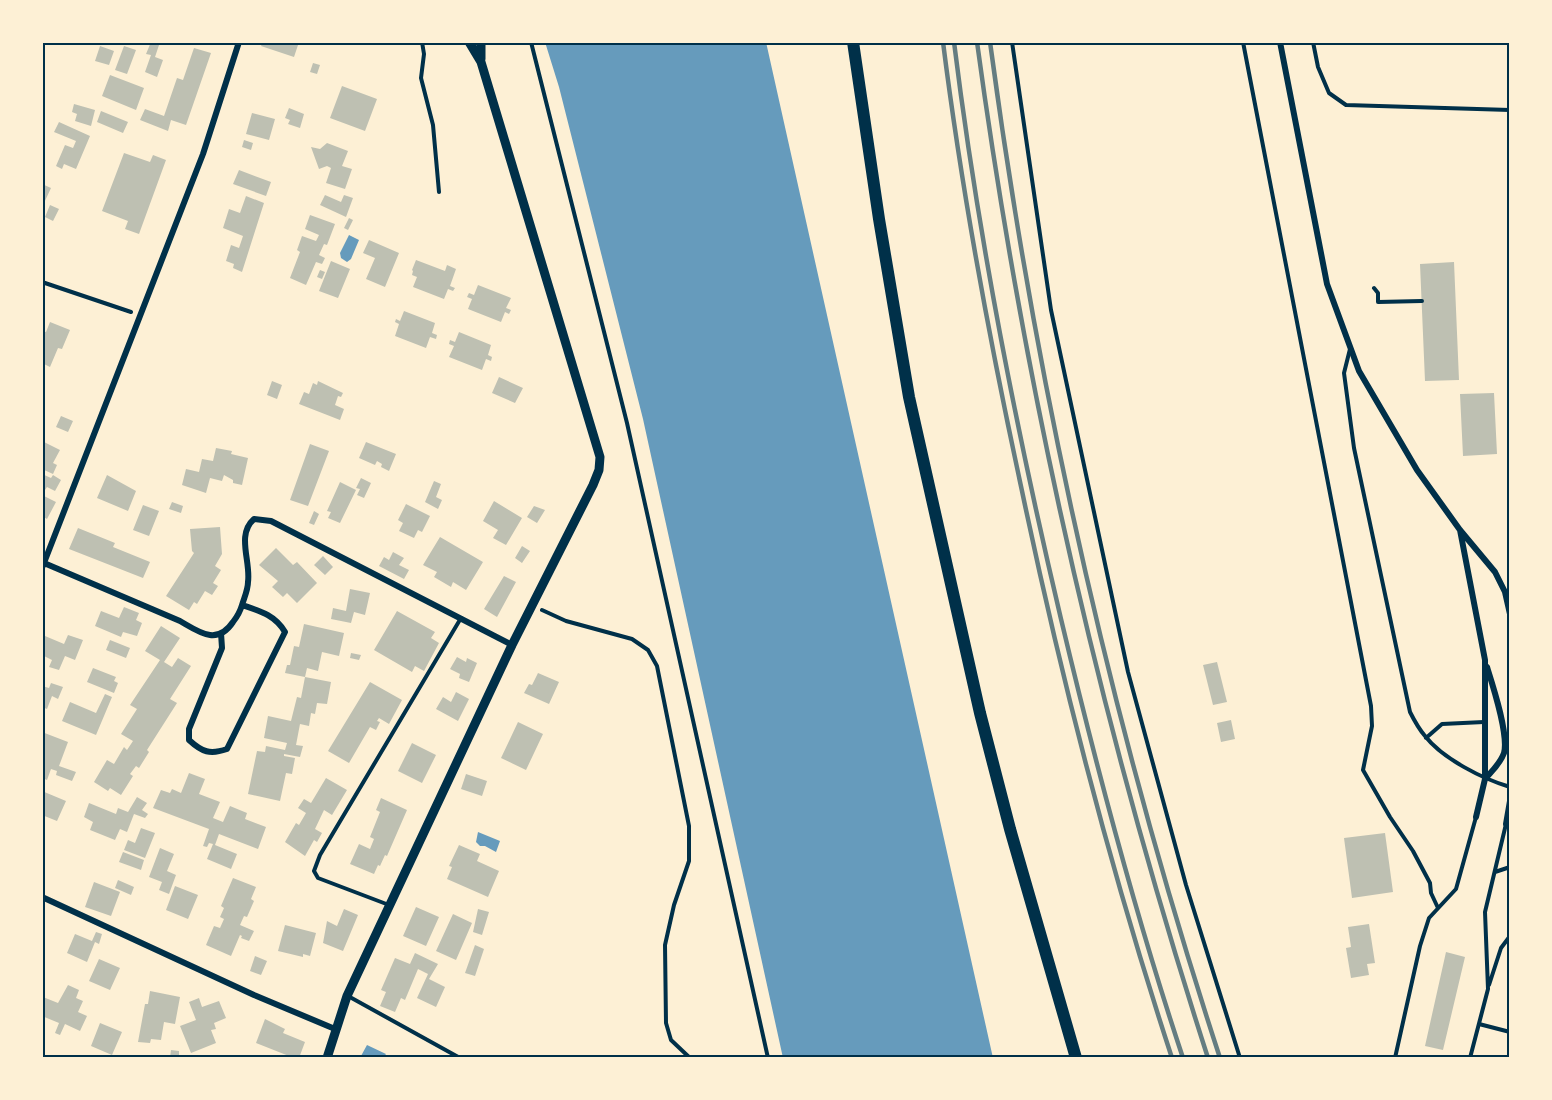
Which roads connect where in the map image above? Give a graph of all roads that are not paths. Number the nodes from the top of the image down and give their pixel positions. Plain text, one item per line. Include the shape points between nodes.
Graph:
1 (238, 42) edge
2 (469, 42) edge
3 (481, 42) edge
4 (853, 42) edge
5 (1012, 42) edge
6 (1243, 42) edge
7 (1280, 42) edge
8 (1313, 42) edge
9 (481, 62) junction
10 (1510, 111) edge
11 (1350, 349) junction
12 (1460, 530) junction
13 (43, 566) edge
14 (242, 605) junction
15 (1510, 614) edge
16 (461, 618) junction
17 (221, 633) junction
18 (512, 645) junction
19 (1485, 660) junction
20 (1484, 722) junction
21 (1426, 738) junction
22 (1507, 751) edge
23 (1485, 779) junction
24 (1510, 787) edge
25 (1510, 801) edge
26 (1476, 817) joint
27 (1506, 824) joint
28 (1510, 867) edge
29 (1495, 873) junction
30 (42, 897) edge
31 (390, 905) junction
32 (1438, 908) junction
33 (1510, 936) edge
34 (1488, 989) junction
35 (347, 996) junction
36 (1479, 1024) junction
37 (335, 1029) junction
38 (1510, 1032) edge
39 (327, 1058) edge
40 (460, 1058) edge
41 (1076, 1058) edge
42 (1240, 1058) edge
43 (1395, 1058) edge
44 (1470, 1058) edge

1 - 13 street via 203,154
2 - 9 street
3 - 9 street
4 - 41 main road via 912,408 980,713
5 - 42 lane via 1051,310 1128,672 1186,885
6 - 32 lane via 1371,706 1372,726 1363,770 1413,851
7 - 11 street via 1327,284
8 - 10 lane via 1329,93 1346,105
9 - 18 street via 600,457 593,485
11 - 12 street via 1417,470
11 - 21 lane via 1344,373 1354,448 1410,712
12 - 15 street via 1495,572
12 - 19 street
13 - 17 street via 201,633 213,637
14 - 16 street via 249,582 244,535 254,519 271,521
14 - 17 street via 228,630
14 - 17 street via 278,620 285,632 227,749 203,752 189,740 189,729 222,648
16 - 18 street
16 - 31 lane via 314,871 318,878
18 - 31 street
19 - 20 street
19 - 22 street
20 - 21 lane via 1442,724
20 - 23 street
21 - 23 lane
22 - 23 street
23 - 24 lane
23 - 26 street
25 - 27 street
26 - 32 lane via 1456,889
27 - 29 lane
28 - 29 lane
29 - 34 lane via 1485,912
30 - 37 street
31 - 35 street
32 - 43 lane via 1420,946
33 - 34 lane via 1501,948
34 - 36 lane
35 - 37 street
35 - 40 lane
36 - 38 lane
36 - 44 lane
37 - 39 street

